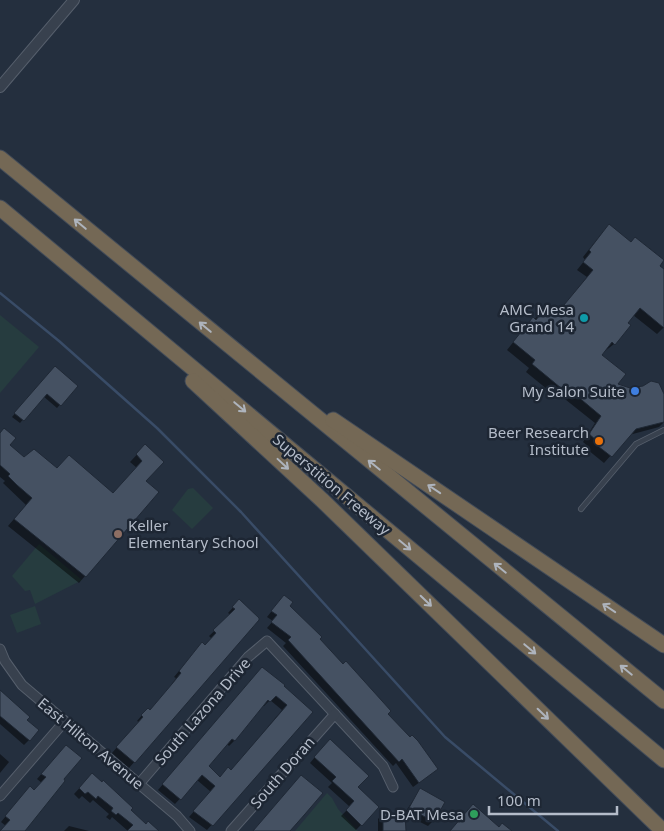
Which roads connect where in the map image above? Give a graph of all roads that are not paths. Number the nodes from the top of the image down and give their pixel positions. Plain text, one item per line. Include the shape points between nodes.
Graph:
1 (74, 0) edge
2 (0, 87) edge
3 (0, 158) edge
4 (0, 208) edge
5 (55, 253) junction
6 (243, 358) junction
7 (664, 430) edge
8 (581, 509) dead end
9 (664, 645) edge
10 (0, 649) edge
11 (664, 701) edge
12 (335, 714) junction
13 (64, 722) junction
14 (664, 760) edge
15 (139, 784) junction
16 (392, 787) dead end
17 (0, 796) edge
18 (190, 831) edge
19 (230, 831) edge
20 (663, 831) edge

1 - 2 street
6 -> 3 highway
4 - 5 highway, Superstition Freeway
5 -> 14 highway, Superstition Freeway
5 -> 20 highway via 322,500
9 -> 6 highway
11 -> 6 highway
7 - 8 lane via 636,444
10 - 13 street, East Hilton Avenue via 22,685
12 - 15 street, South Lazona Drive via 267,641 248,656
12 - 16 street via 382,766
12 - 19 street, South Doran
13 - 15 street, East Hilton Avenue
13 - 17 street
15 - 18 street, East Hilton Avenue

